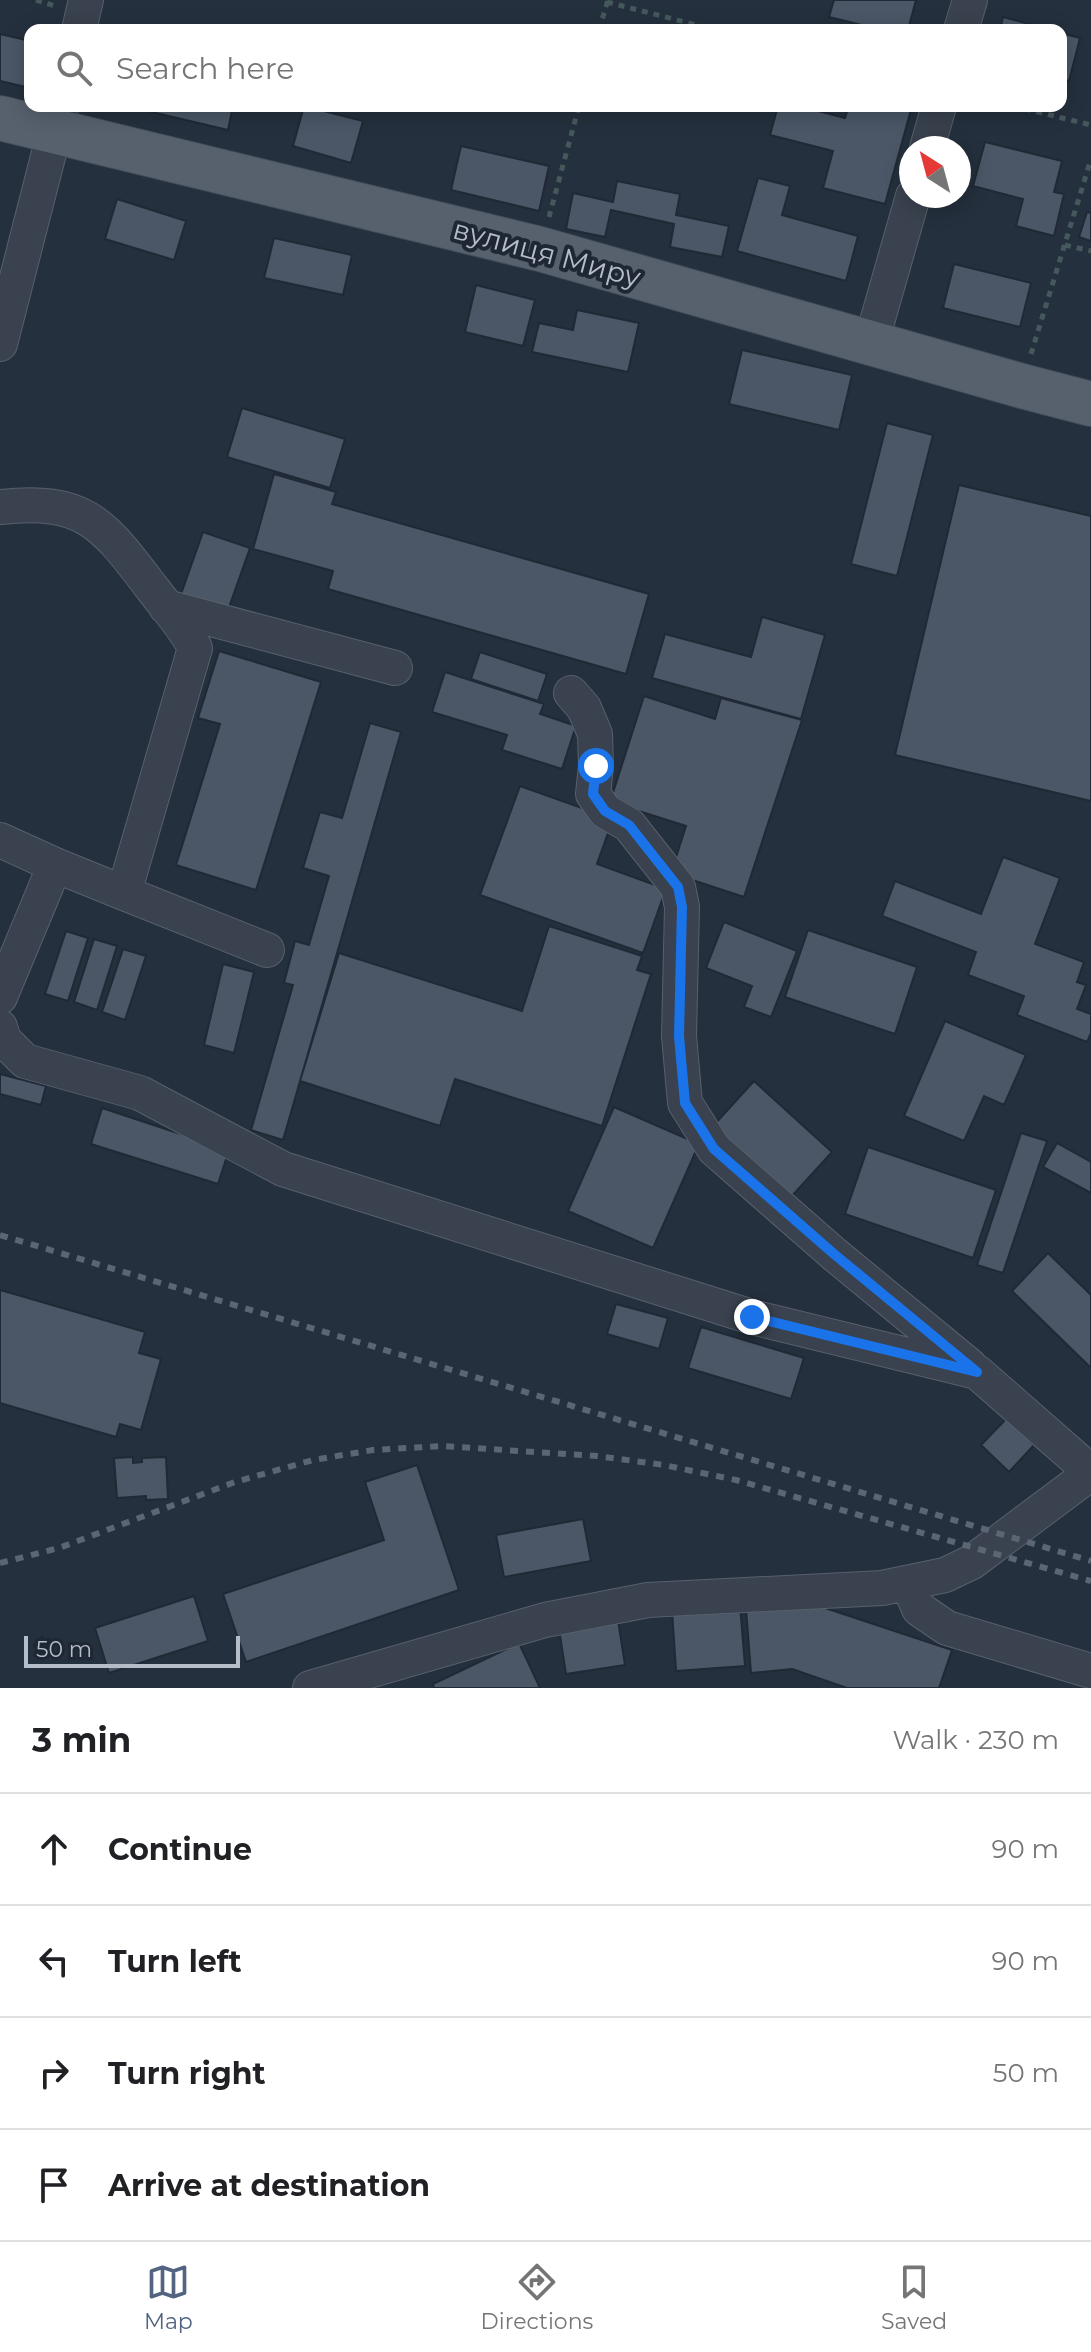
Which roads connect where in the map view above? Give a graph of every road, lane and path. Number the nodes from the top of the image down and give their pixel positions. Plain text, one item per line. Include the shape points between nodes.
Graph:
1 (86, 0) edge
2 (970, 0) edge
3 (607, 1) edge
4 (80, 24) edge
5 (601, 24) edge
6 (693, 24) edge
7 (963, 24) edge
8 (577, 112) edge
9 (937, 112) edge
10 (1038, 112) edge
11 (0, 118) edge
12 (58, 118) edge
13 (1091, 125) edge
14 (930, 136) edge
15 (1091, 159) edge
16 (910, 208) edge
17 (1065, 245) junction
18 (540, 249) junction
19 (1091, 251) edge
20 (871, 343) junction
21 (0, 344) edge
22 (1022, 386) junction
23 (1091, 404) edge
24 (0, 507) edge
25 (166, 607) junction
26 (395, 668) dead end
27 (571, 693) dead end
28 (0, 840) edge
29 (55, 865) junction
30 (124, 893) junction
31 (267, 950) dead end
32 (0, 997) edge
33 (0, 1027) edge
34 (977, 1372) junction
35 (1091, 1473) edge
36 (908, 1583) junction
37 (1091, 1671) edge
38 (310, 1688) edge

1 - 4 street
2 - 7 street
3 - 5 path
3 - 6 path
8 - 18 path
9 - 14 street
10 - 13 path
11 - 12 main road, вулиця Миру
12 - 18 main road, вулиця Миру
12 - 21 street
15 - 17 path
16 - 20 street
17 - 19 path
17 - 22 path
18 - 20 main road, вулиця Миру
20 - 22 main road, вулиця Миру
22 - 23 main road, вулиця Миру
24 - 25 street via 59,506 88,517 117,541
25 - 26 street
25 - 30 street via 195,648
27 - 34 street via 595,734 593,794 605,811 629,825 678,887 685,1103 714,1149
28 - 29 street
29 - 30 street
29 - 32 street
30 - 31 street
33 - 34 street via 4,1040 25,1061 140,1093 283,1169 752,1317
34 - 35 street
35 - 36 street via 972,1562
36 - 37 street via 919,1609 947,1628
36 - 38 street via 648,1600 545,1620

